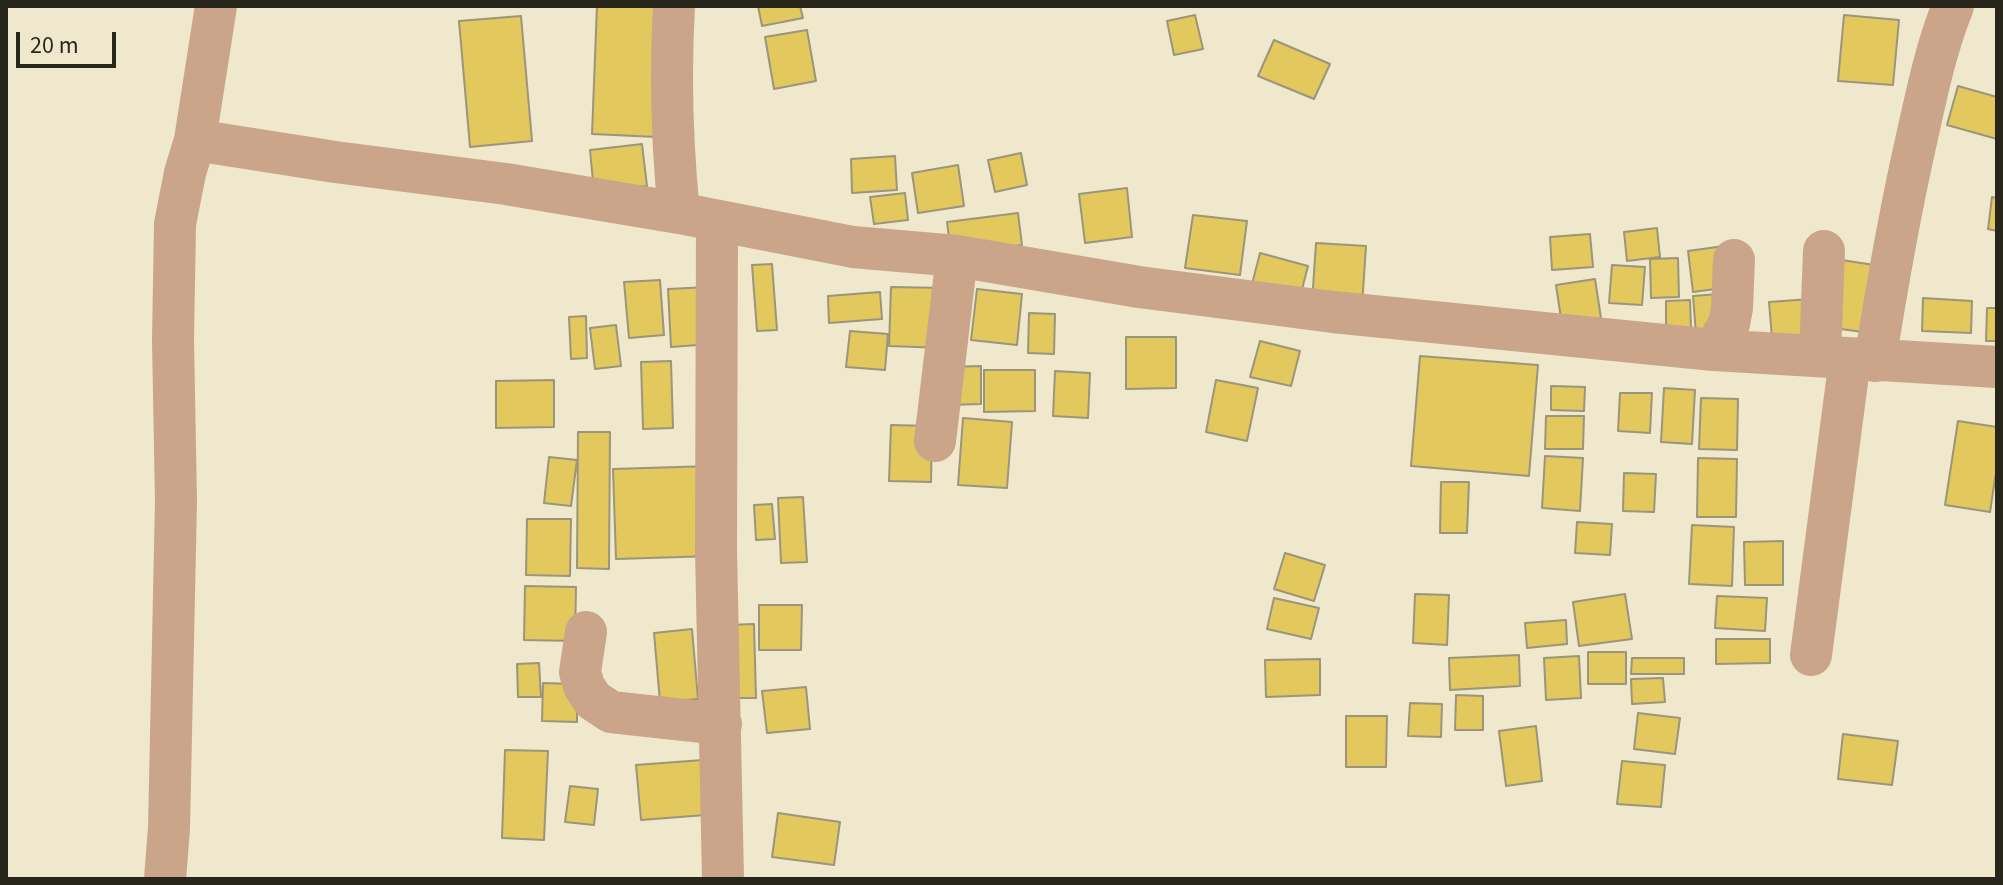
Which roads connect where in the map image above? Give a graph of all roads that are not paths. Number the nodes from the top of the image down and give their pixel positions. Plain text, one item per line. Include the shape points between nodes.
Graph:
1 (216, 6) edge
2 (674, 6) edge
3 (1953, 6) edge
4 (195, 140) junction
5 (698, 218) junction
6 (1824, 251) dead end
7 (957, 256) junction
8 (1734, 260) dead end
9 (1714, 350) junction
10 (1848, 358) junction
11 (1997, 367) edge
12 (935, 441) dead end
13 (586, 632) dead end
14 (1811, 655) dead end
15 (721, 724) junction
16 (165, 879) edge
17 (723, 879) edge

1 - 4 street
2 - 5 street via 672,133
3 - 10 street via 1934,58 1888,274
4 - 5 street via 506,184
4 - 16 street via 175,224 176,501
5 - 7 street via 853,247
5 - 15 street
6 - 10 street
7 - 9 street via 1318,310
7 - 12 street
8 - 9 street via 1729,324
9 - 10 street
10 - 11 street
10 - 14 street
13 - 15 street via 580,672 593,700 611,712
15 - 17 street

